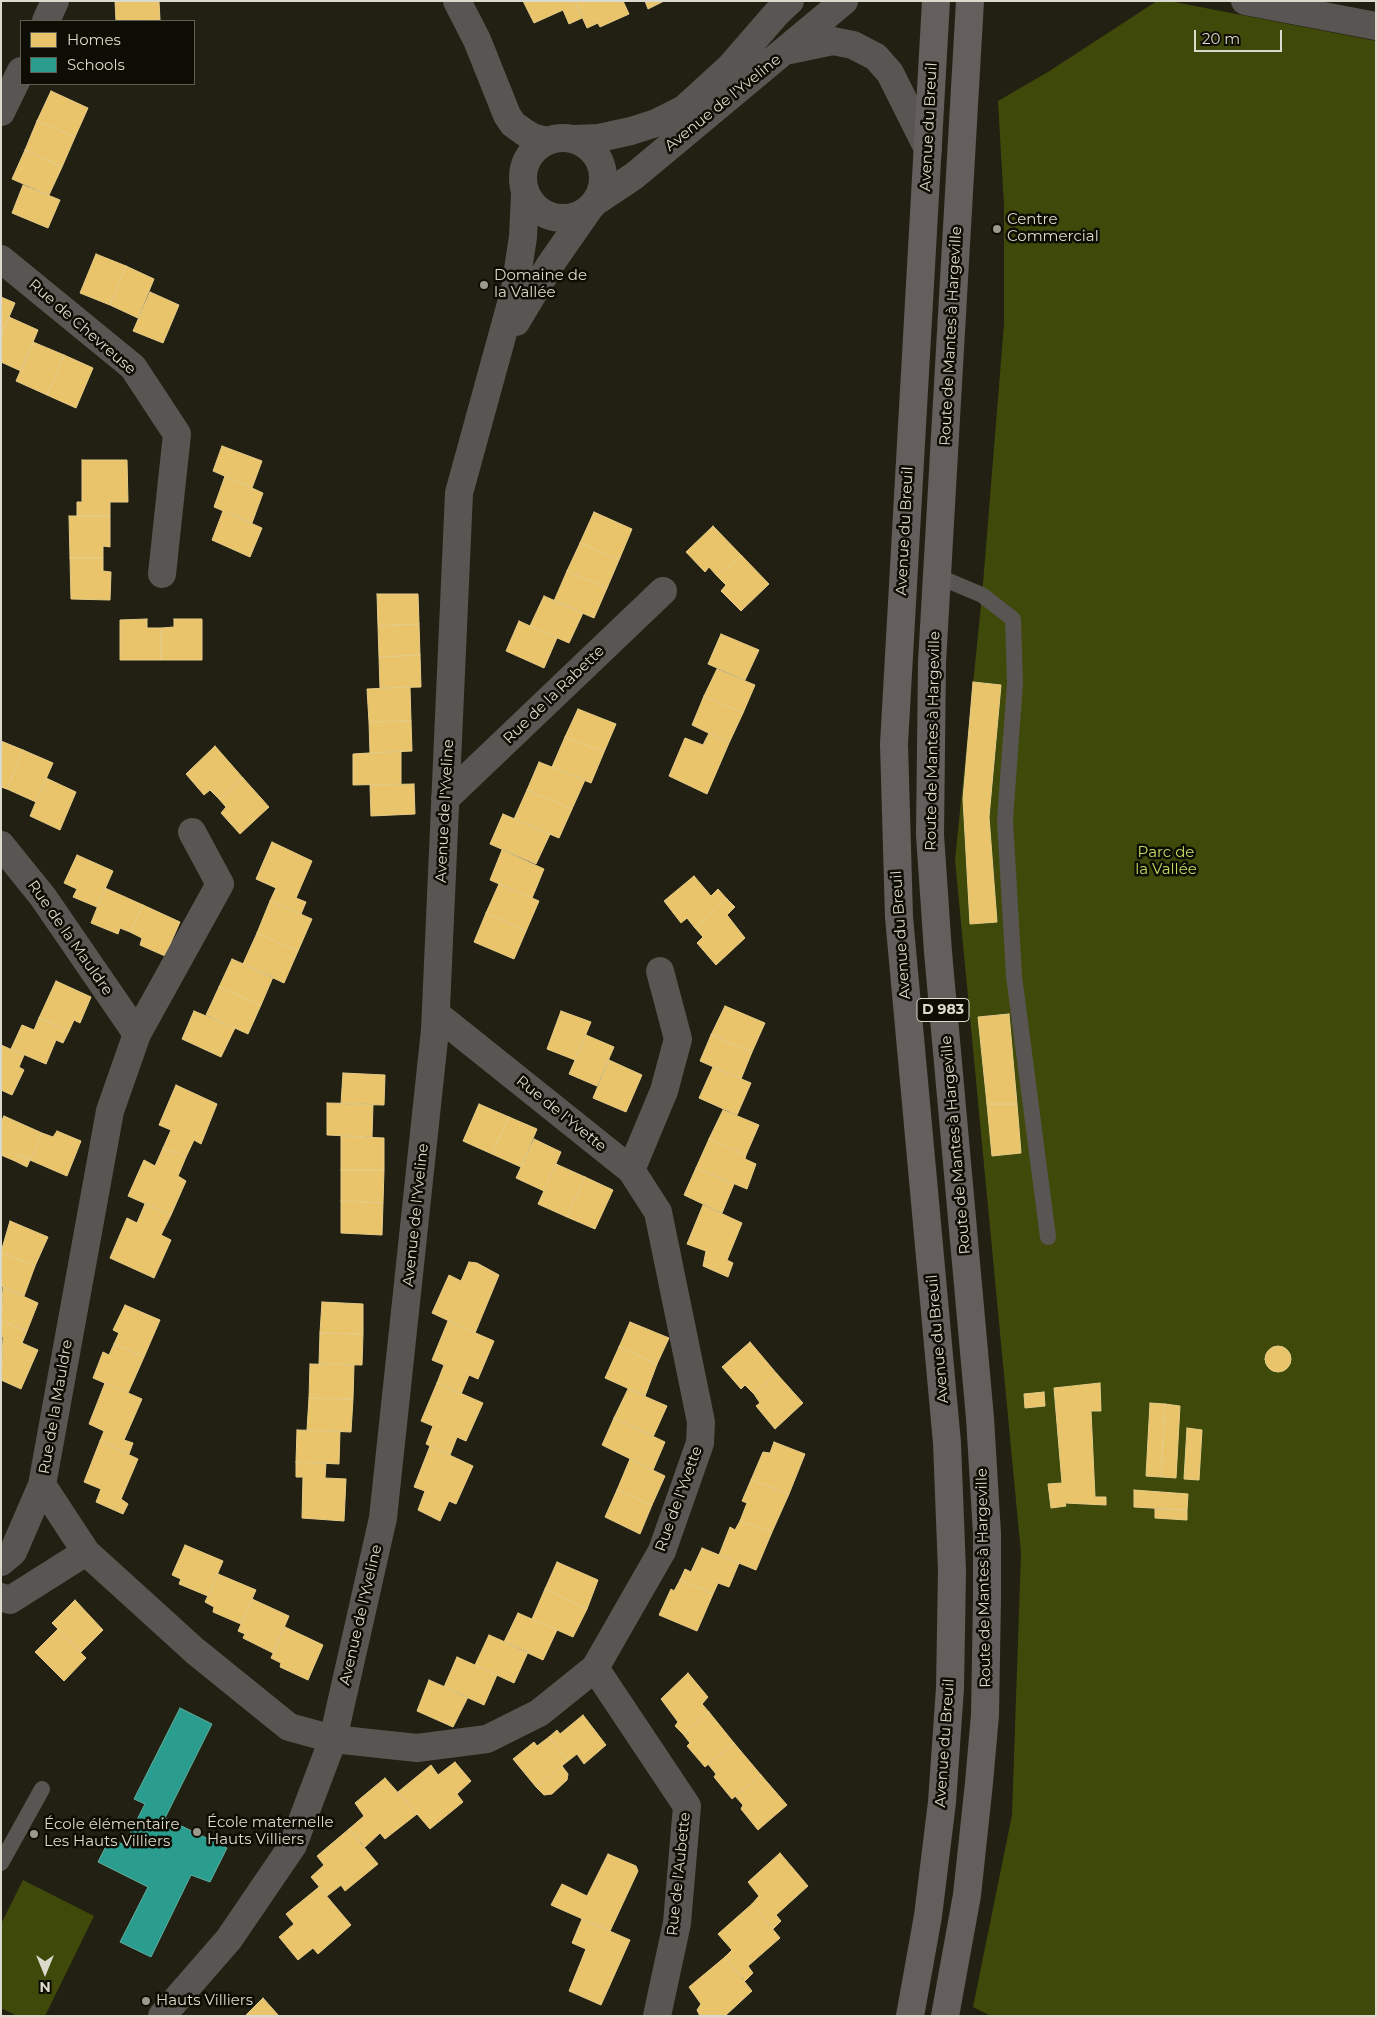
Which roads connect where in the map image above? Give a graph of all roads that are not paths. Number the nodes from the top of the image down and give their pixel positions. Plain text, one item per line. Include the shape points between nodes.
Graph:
1 (55, 1) edge
2 (457, 1) edge
3 (790, 1) edge
4 (844, 1) edge
5 (936, 1) edge
6 (970, 1) edge
7 (1245, 1) edge
8 (46, 20) edge
9 (1376, 26) edge
10 (786, 51) junction
11 (20, 73) edge
12 (501, 101) junction
13 (1, 112) edge
14 (560, 140) junction
15 (928, 149) junction
16 (524, 188) junction
17 (594, 204) junction
18 (1, 259) edge
19 (494, 360) junction
20 (162, 574) dead end
21 (938, 576) junction
22 (663, 591) dead end
23 (446, 798) junction
24 (192, 832) dead end
25 (1, 845) edge
26 (660, 971) dead end
27 (436, 1014) junction
28 (137, 1034) junction
29 (631, 1170) junction
30 (1048, 1237) dead end
31 (42, 1484) junction
32 (86, 1552) junction
33 (1, 1562) edge
34 (1, 1597) edge
35 (595, 1668) junction
36 (333, 1739) junction
37 (42, 1789) dead end
38 (1, 1863) edge
39 (162, 2016) edge
40 (657, 2016) edge
41 (910, 2016) edge
42 (945, 2016) edge

1 - 8 street
2 - 12 street
3 - 14 street, Avenue de l'Yveline via 731,66 684,109 656,123 631,130 599,138
4 - 10 street, Avenue de l'Yveline
5 - 15 main road, Avenue du Breuil
6 - 21 main road, Route de Mantes à Hargeville / D 983
7 - 9 street
10 - 15 street via 833,41 853,45 876,57 890,73
10 - 17 street, Avenue de l'Yveline via 634,176
11 - 13 street
12 - 14 street via 513,124 534,138
12 - 16 street
14 - 16 street via 537,147 528,157 523,168
14 - 17 street via 584,144 601,163 604,175 602,188
15 - 41 main road, Avenue du Breuil via 896,714 896,857 947,1443 952,1571 950,1688 942,1802 928,1916
16 - 17 street via 532,204 554,218 578,216
16 - 19 street, Avenue de l'Yveline via 519,271
17 - 19 street, Avenue de l'Yveline via 533,292
18 - 20 street, Rue de Chevreuse via 133,367 177,434
19 - 23 street, Avenue de l'Yveline via 459,493
21 - 30 lane via 982,595 1013,619 1015,683 1005,820 1014,976
21 - 42 main road, Route de Mantes à Hargeville / D 983 via 931,715 932,883 980,1418 988,1598 980,1783 967,1895
22 - 23 street, Rue de la Rabette
23 - 27 street, Avenue de l'Yveline
24 - 28 street, Rue de la Mauldre via 220,884
25 - 28 street, Rue de la Mauldre via 43,897
26 - 29 street via 678,1039 664,1091
27 - 29 street, Rue de l'Yvette
27 - 36 street, Avenue de l'Yveline via 383,1518
28 - 31 street, Rue de la Mauldre via 110,1111
29 - 35 street, Rue de l'Yvette via 658,1212 701,1422 700,1443 662,1551
31 - 32 street, Rue de la Mauldre
31 - 33 street via 13,1552
32 - 34 street via 10,1600
32 - 36 street, Rue de la Mauldre via 195,1651 289,1726
35 - 36 street, Rue de l'Yvette via 539,1713 487,1739 417,1748
35 - 40 street, Rue de l'Aubette via 687,1806 676,1923
36 - 39 street, Avenue de l'Yveline via 293,1845 229,1939
37 - 38 lane

